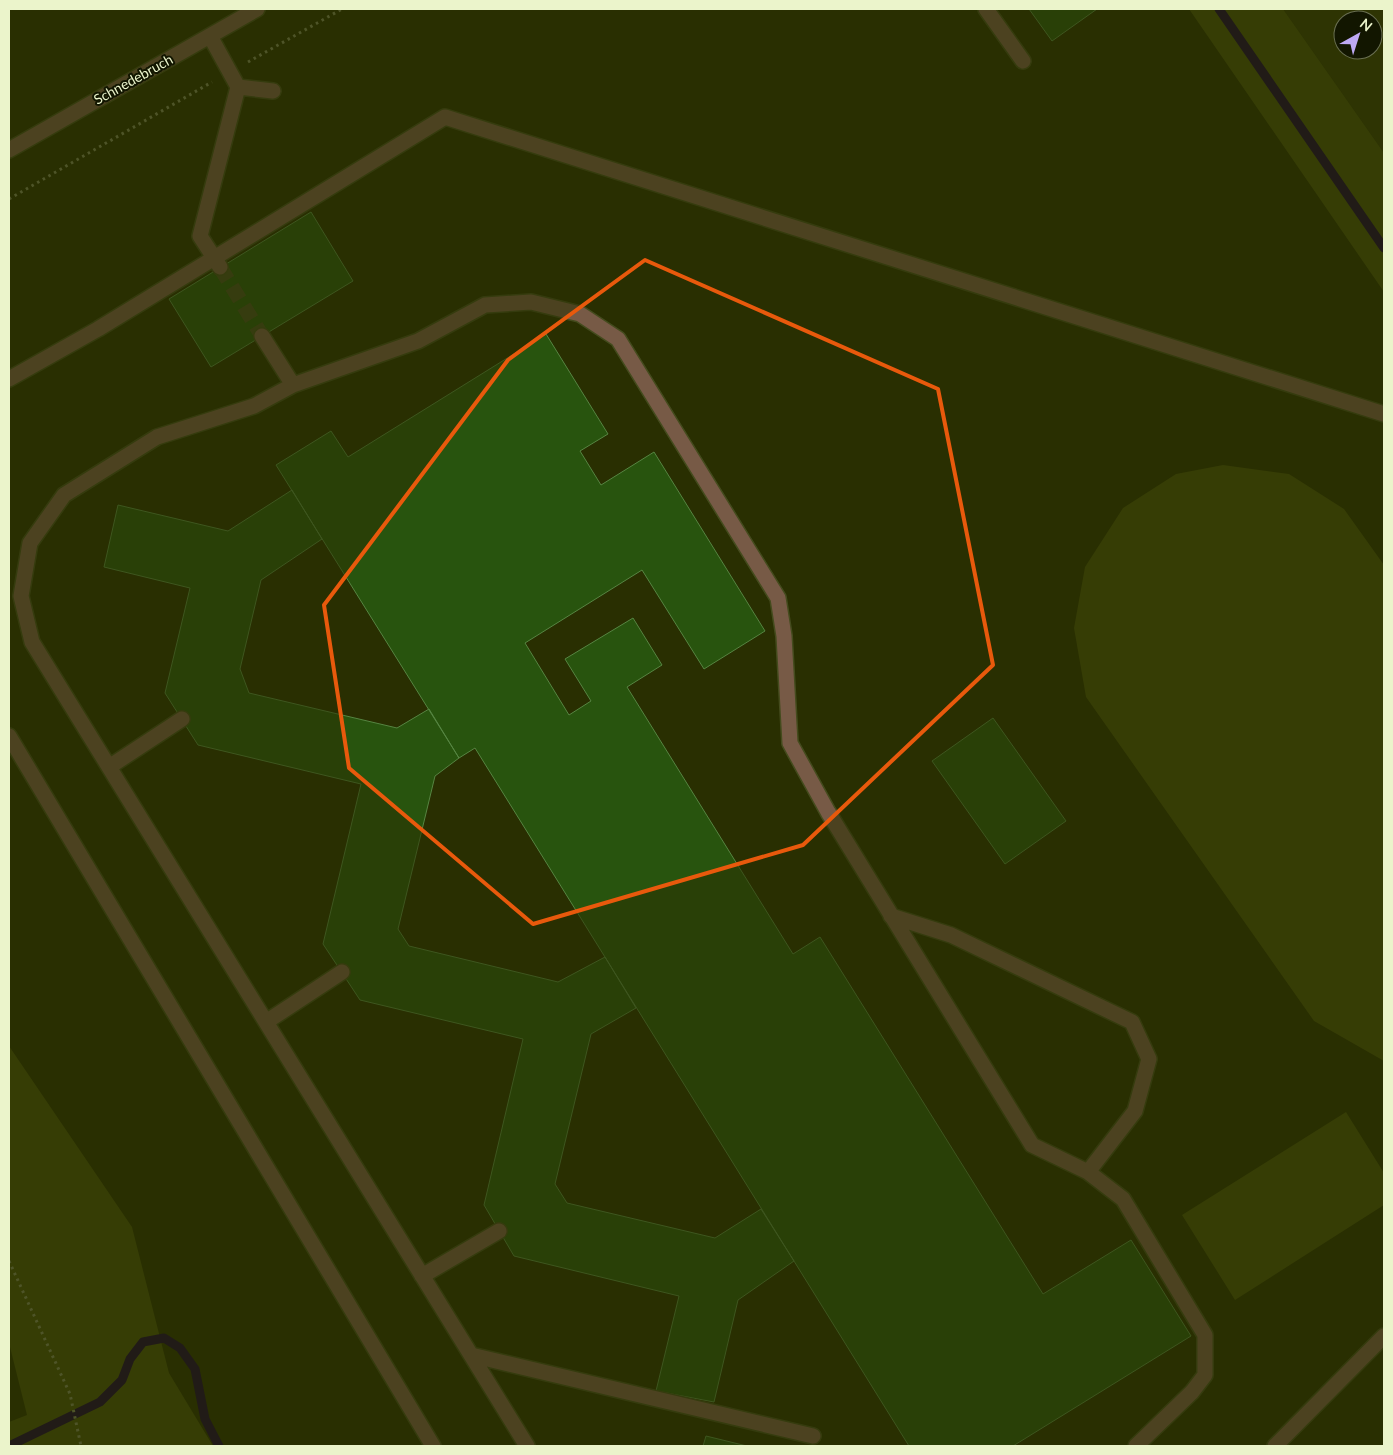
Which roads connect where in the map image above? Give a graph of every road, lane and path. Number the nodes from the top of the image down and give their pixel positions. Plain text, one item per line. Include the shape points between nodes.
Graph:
1 (258, 9) edge
2 (342, 9) edge
3 (986, 9) edge
4 (210, 36) junction
5 (1023, 61) dead end
6 (230, 72) junction
7 (238, 87) junction
8 (273, 91) dead end
9 (9, 150) edge
10 (9, 199) edge
11 (217, 263) junction
12 (262, 336) tunnel mouth
13 (9, 379) edge
14 (293, 385) junction
15 (1384, 414) edge
16 (182, 720) dead end
17 (9, 736) edge
18 (109, 766) junction
19 (891, 916) junction
20 (342, 972) dead end
21 (266, 1022) junction
22 (1088, 1172) junction
23 (499, 1231) dead end
24 (9, 1261) edge
25 (422, 1276) junction
26 (1384, 1336) edge
27 (471, 1356) junction
28 (813, 1436) dead end
29 (81, 1446) edge
30 (433, 1446) edge
31 (527, 1446) edge
32 (1136, 1446) edge
33 (1275, 1446) edge

1 - 4 street, Schnedebruch
2 - 6 path
3 - 5 street
4 - 6 street
4 - 9 street, Schnedebruch
6 - 7 street
6 - 10 path
7 - 8 street
7 - 11 street via 200,236
11 - 13 street
11 - 15 street via 445,117
12 - 14 street
14 - 18 street via 254,406 157,437 64,495 30,543 21,596 32,642
14 - 19 street via 418,341 485,305 531,302 580,314 618,339 778,598 784,636 790,744
16 - 18 street
17 - 30 street
18 - 21 street
19 - 22 street via 1032,1145
19 - 22 street via 951,935 1132,1022 1149,1059 1135,1111
20 - 21 street
21 - 25 street
22 - 32 street via 1123,1199 1205,1335 1205,1376
23 - 25 street
24 - 29 path via 70,1394
25 - 27 street
26 - 33 street
27 - 28 street
27 - 31 street

